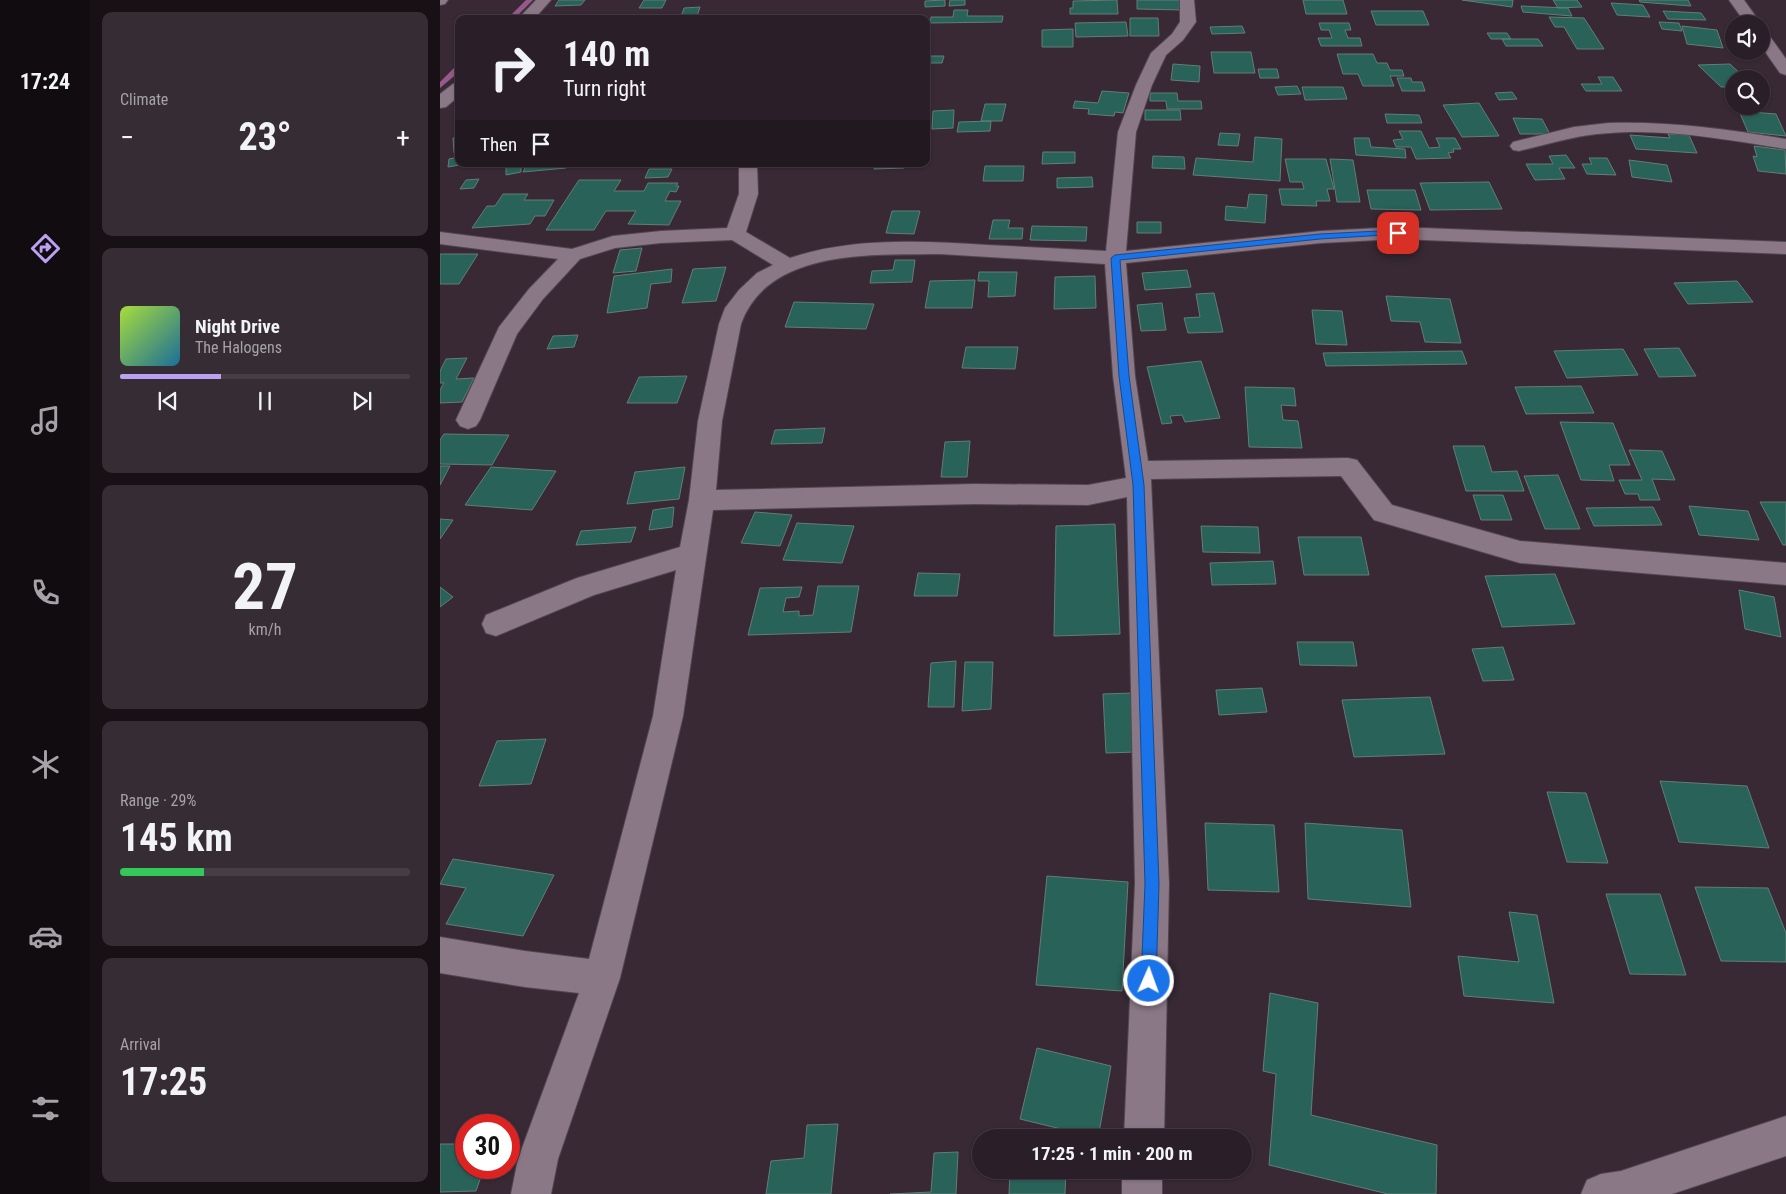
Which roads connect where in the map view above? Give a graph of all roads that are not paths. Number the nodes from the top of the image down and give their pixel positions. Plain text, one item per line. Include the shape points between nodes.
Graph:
1 (544, 0) edge
2 (1187, 0) edge
3 (1736, 0) edge
4 (529, 15) edge
5 (1747, 15) edge
6 (1770, 47) edge
7 (1786, 70) edge
8 (455, 90) edge
9 (440, 103) edge
10 (1786, 144) edge
11 (1519, 146) dead end
12 (748, 167) edge
13 (736, 234) junction
14 (440, 238) edge
15 (1786, 248) edge
16 (572, 255) junction
17 (1115, 258) junction
18 (788, 266) junction
19 (468, 420) dead end
20 (1138, 478) junction
21 (702, 500) junction
22 (692, 554) junction
23 (1786, 574) edge
24 (496, 624) dead end
25 (440, 955) edge
26 (602, 978) junction
27 (1144, 1129) edge
28 (1786, 1136) edge
29 (1142, 1179) edge
30 (531, 1194) edge
31 (1142, 1194) edge
32 (1601, 1194) edge

1 - 4 street
2 - 17 street via 1188,22 1159,53 1127,132
3 - 5 street
6 - 7 street
8 - 9 street
10 - 11 street via 1727,134 1609,128 1552,136
12 - 13 street via 747,202 738,220
13 - 16 street via 613,242
13 - 18 street
14 - 16 street
15 - 17 street via 1398,233 1320,237
16 - 19 street via 507,332
17 - 18 street via 913,248 843,252
17 - 20 street via 1124,376
18 - 21 street via 764,278 746,295 733,316 710,421
20 - 21 street via 1088,495
20 - 23 street via 1348,467 1384,513 1520,552
20 - 27 street via 1152,884
21 - 22 street
22 - 24 street via 587,586
22 - 26 street via 668,716
25 - 26 street
26 - 30 street via 538,1160
28 - 32 street via 1621,1191
29 - 31 street

